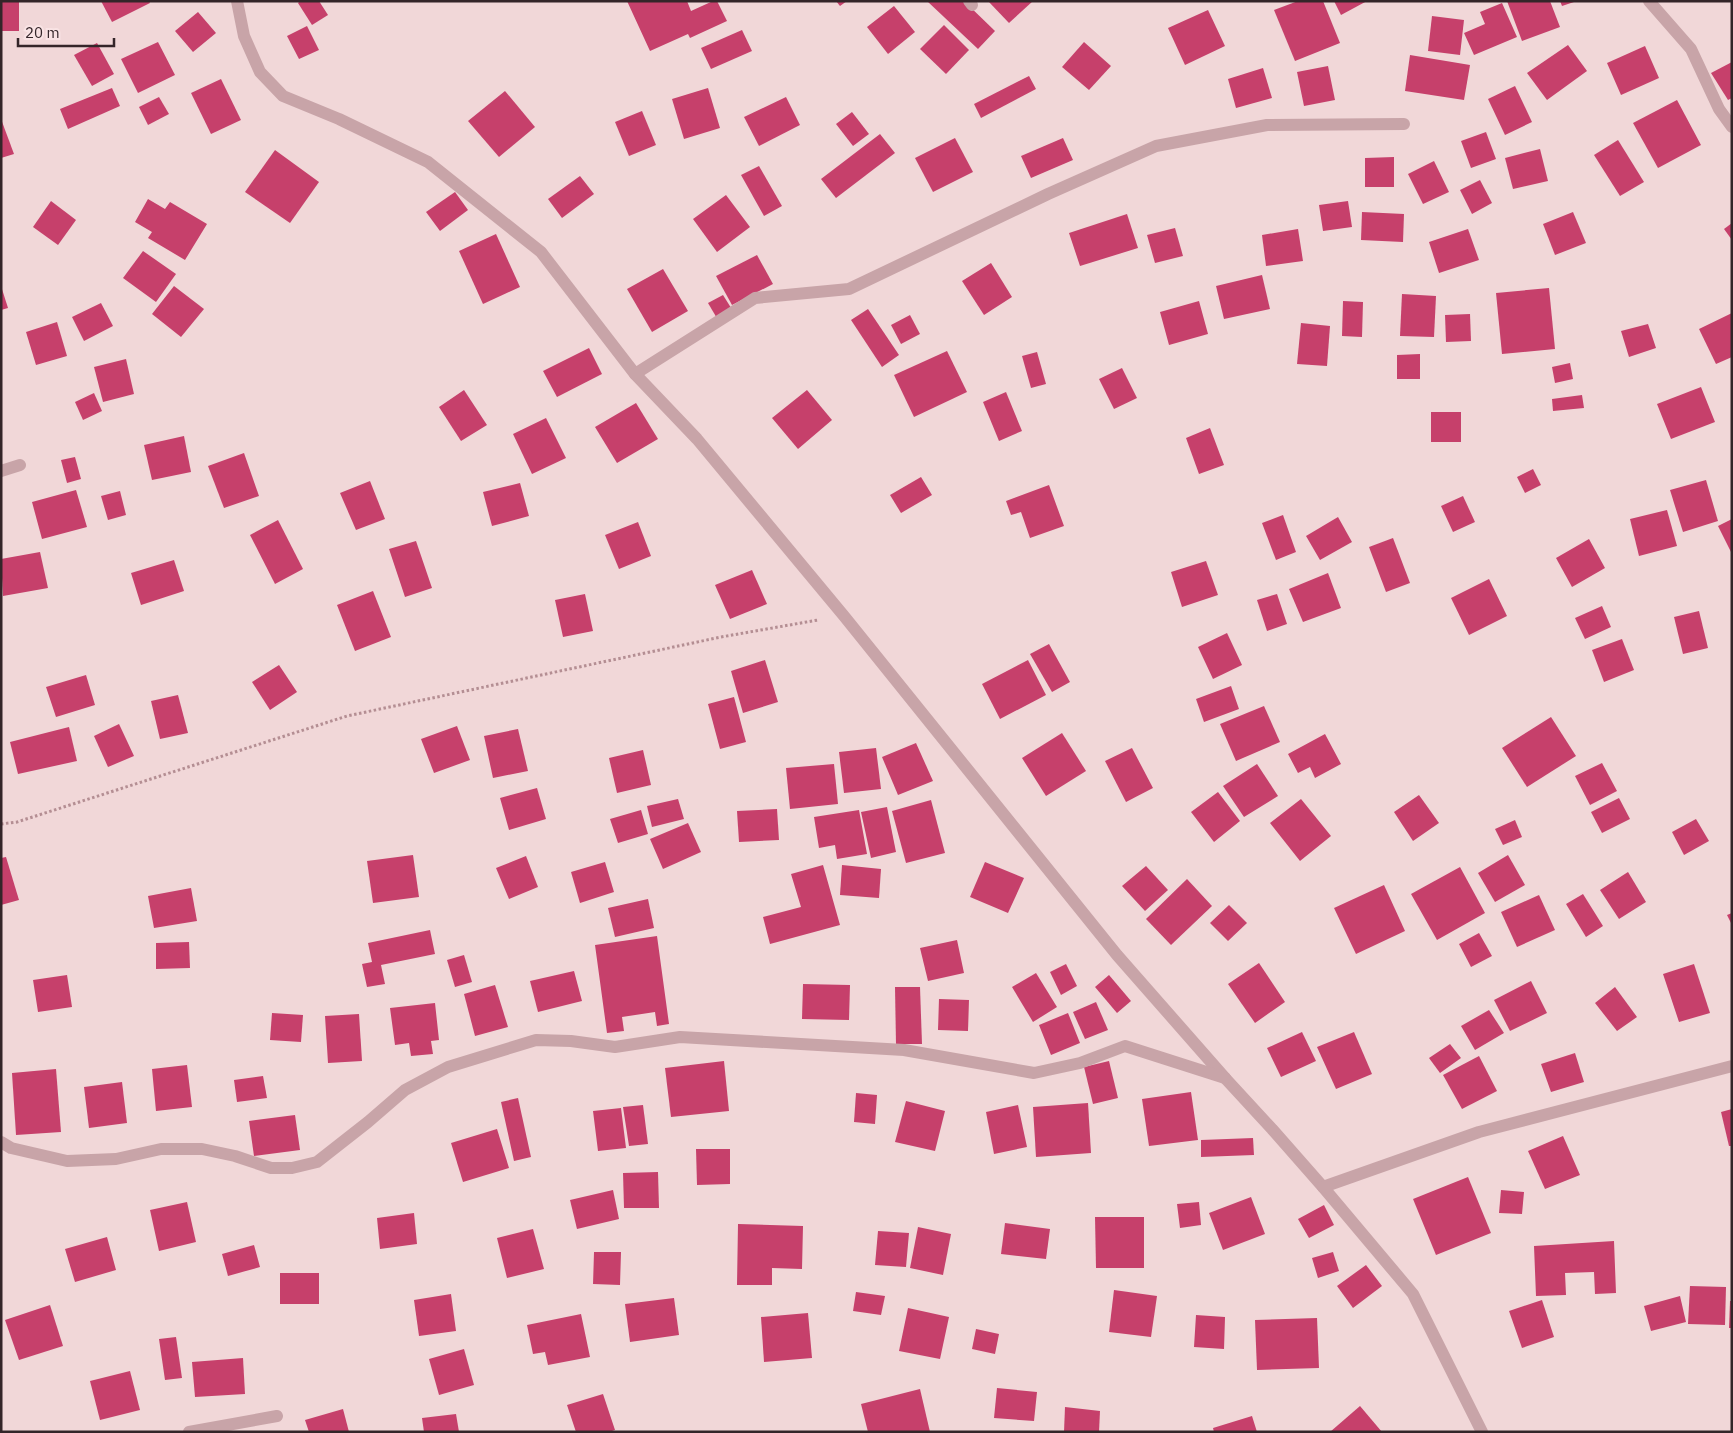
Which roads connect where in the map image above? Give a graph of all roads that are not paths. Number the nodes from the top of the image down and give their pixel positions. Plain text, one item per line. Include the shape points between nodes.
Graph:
1 (237, 1) edge
2 (1649, 1) edge
3 (1404, 124) dead end
4 (1732, 127) edge
5 (636, 374) junction
6 (20, 465) dead end
7 (1, 471) edge
8 (1732, 1066) edge
9 (1225, 1078) junction
10 (1, 1142) edge
11 (1323, 1187) junction
12 (277, 1416) dead end
13 (189, 1432) edge
14 (1482, 1432) edge

1 - 5 street via 244,36 260,72 283,96 428,162 542,252
2 - 4 street via 1691,49 1719,109
3 - 5 street via 1267,125 1156,146 849,289 755,298
5 - 9 street via 697,439 1117,955
6 - 7 street
8 - 11 street via 1479,1132
9 - 10 street via 1125,1046 1080,1063 1034,1073 904,1050 680,1037 615,1046 536,1040 448,1067 405,1090 317,1162 292,1168 271,1168 202,1149 161,1149 116,1159 67,1161 11,1148
9 - 11 street
11 - 14 street via 1413,1294
12 - 13 street

